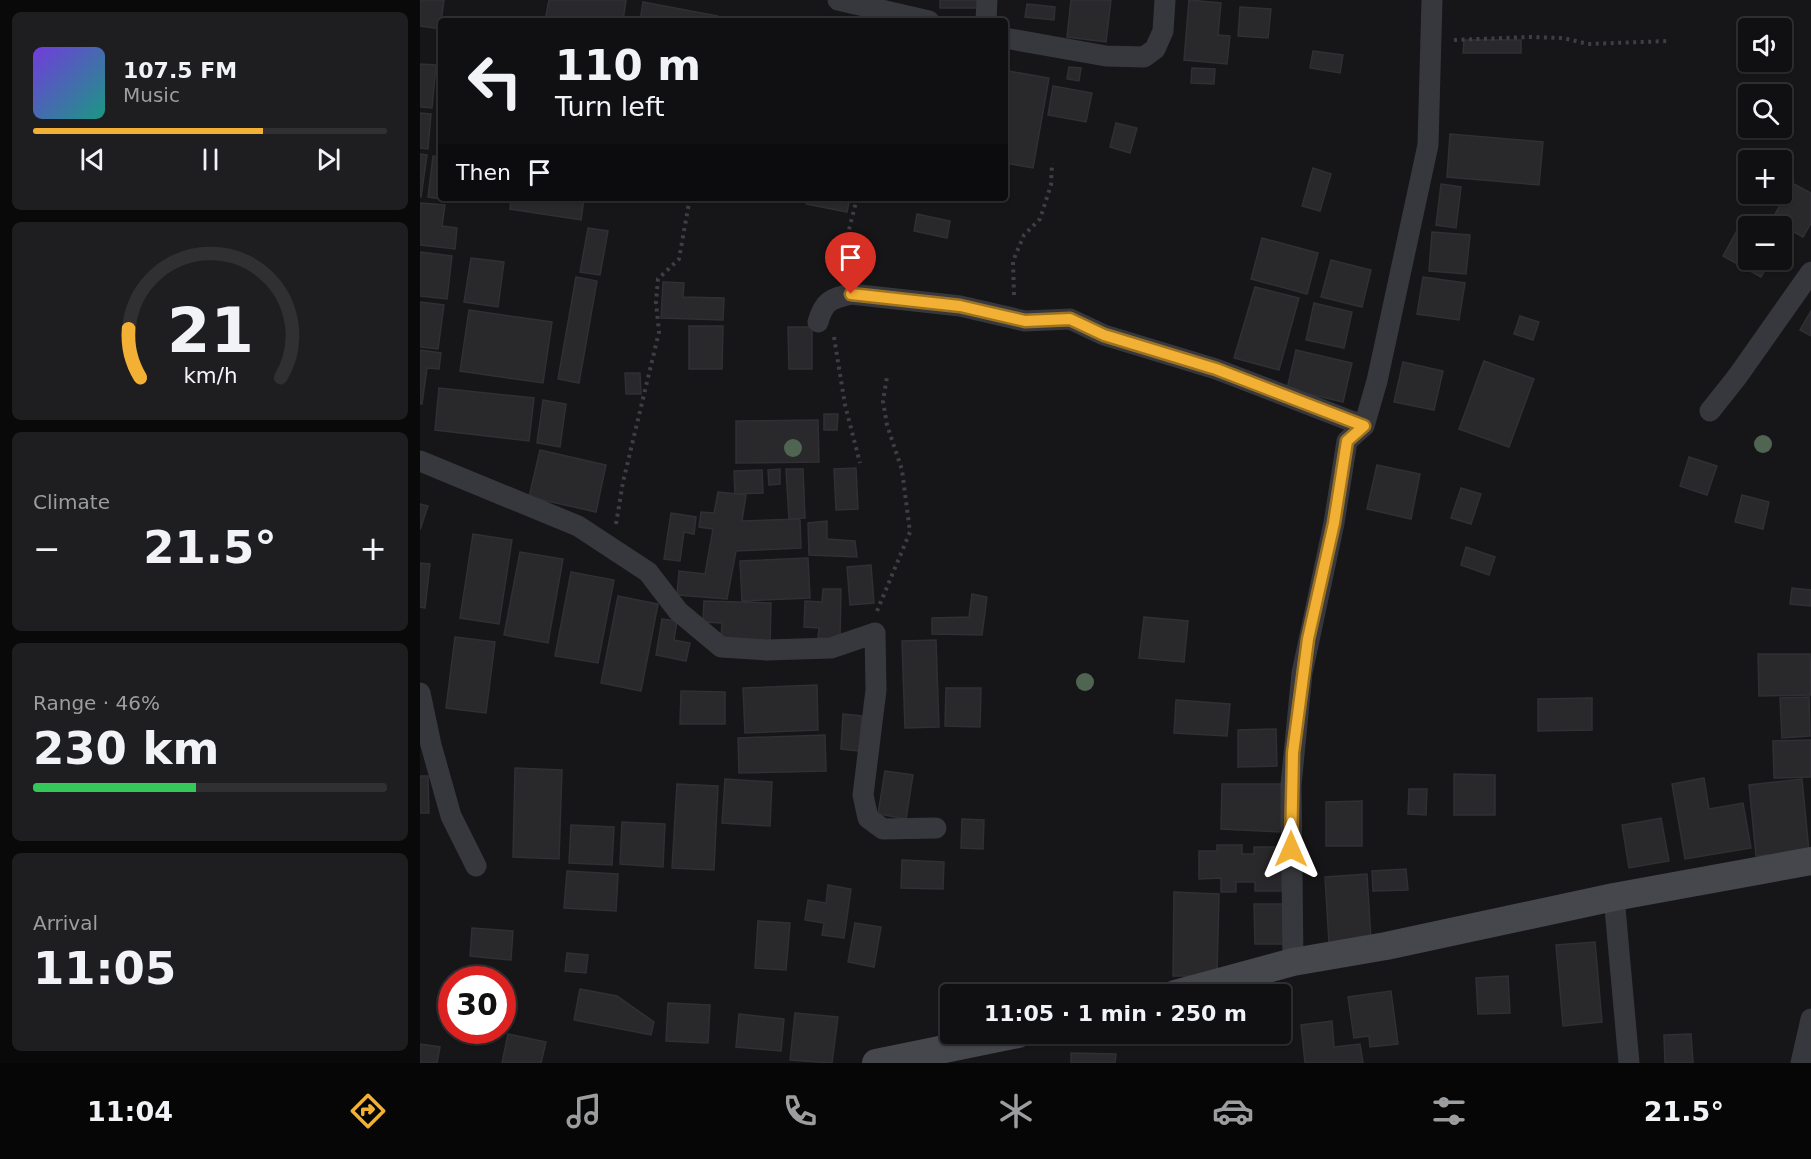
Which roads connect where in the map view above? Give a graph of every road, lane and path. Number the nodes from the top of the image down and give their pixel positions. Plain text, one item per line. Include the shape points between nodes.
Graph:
1 (838, 0) edge
2 (987, 0) edge
3 (1165, 0) edge
4 (1432, 0) edge
5 (916, 18) edge
6 (986, 18) edge
7 (1429, 33) junction
8 (1008, 39) edge
9 (1668, 41) dead end
10 (1052, 163) dead end
11 (856, 201) edge
12 (689, 203) dead end
13 (1811, 272) edge
14 (836, 298) junction
15 (1025, 321) junction
16 (818, 322) dead end
17 (887, 377) dead end
18 (1710, 411) dead end
19 (1364, 426) junction
20 (420, 461) edge
21 (860, 463) dead end
22 (613, 549) junction
23 (874, 633) junction
24 (420, 693) edge
25 (936, 828) dead end
26 (1811, 861) edge
27 (476, 866) dead end
28 (1614, 897) junction
29 (1293, 962) junction
30 (1211, 984) edge
31 (1811, 1019) edge
32 (969, 1044) edge
33 (876, 1063) edge
34 (1629, 1063) edge
35 (1801, 1063) edge

1 - 5 street
2 - 6 street
3 - 8 street via 1162,31 1155,49 1144,57 1106,56
4 - 7 street
7 - 9 path via 1449,40 1529,37 1563,38 1588,44
7 - 19 street via 1428,145
10 - 15 path via 1051,185 1040,219 1024,235 1013,261 1014,297
11 - 14 path via 839,268
12 - 22 path via 679,259 658,279 659,332 623,482
13 - 18 street
14 - 15 street via 851,294 960,306
14 - 16 street via 823,306
14 - 21 path via 834,336 845,405
15 - 19 street via 1070,319 1104,335 1216,369
17 - 23 path via 883,401 902,470 910,532 878,607
19 - 29 street via 1347,441 1300,684 1291,785
20 - 22 street via 578,526
22 - 23 street via 648,572 678,611 721,647 831,648
23 - 25 street via 876,690 863,795 868,818 883,829
24 - 27 street via 451,816
26 - 28 street
28 - 29 street
28 - 34 street
29 - 30 street
31 - 35 street
32 - 33 street

